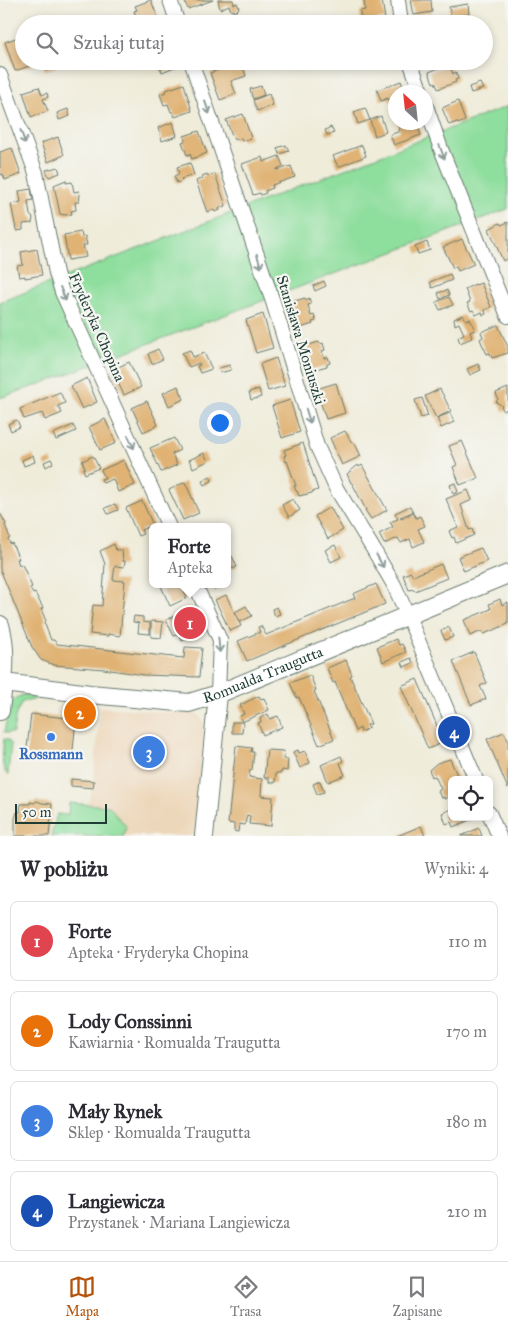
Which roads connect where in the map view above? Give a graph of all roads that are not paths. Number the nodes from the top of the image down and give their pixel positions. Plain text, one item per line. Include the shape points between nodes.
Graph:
1 (170, 0) edge
2 (398, 0) edge
3 (175, 15) edge
4 (400, 15) edge
5 (194, 70) edge
6 (413, 70) edge
7 (0, 75) edge
8 (419, 85) edge
9 (433, 126) edge
10 (508, 316) edge
11 (167, 523) edge
12 (508, 574) edge
13 (197, 588) edge
14 (408, 616) junction
15 (0, 625) edge
16 (4, 683) junction
17 (218, 694) junction
18 (0, 711) edge
19 (474, 776) edge
20 (492, 821) edge
21 (204, 836) edge
22 (499, 836) edge

1 - 3 street
2 - 4 street
5 -> 14 street, Stanisława Moniuszki via 273,302 317,446 336,488
6 - 8 street
7 -> 11 street, Fryderyka Chopina via 36,173 62,292
9 -> 10 street
12 - 14 street, Romualda Traugutta
13 -> 17 street via 220,640
14 - 17 street, Romualda Traugutta
14 - 19 street, Stanisława Moniuszki
15 - 16 street via 5,646
16 - 17 street, Romualda Traugutta via 189,703
16 - 18 street
17 - 21 street
20 - 22 street

